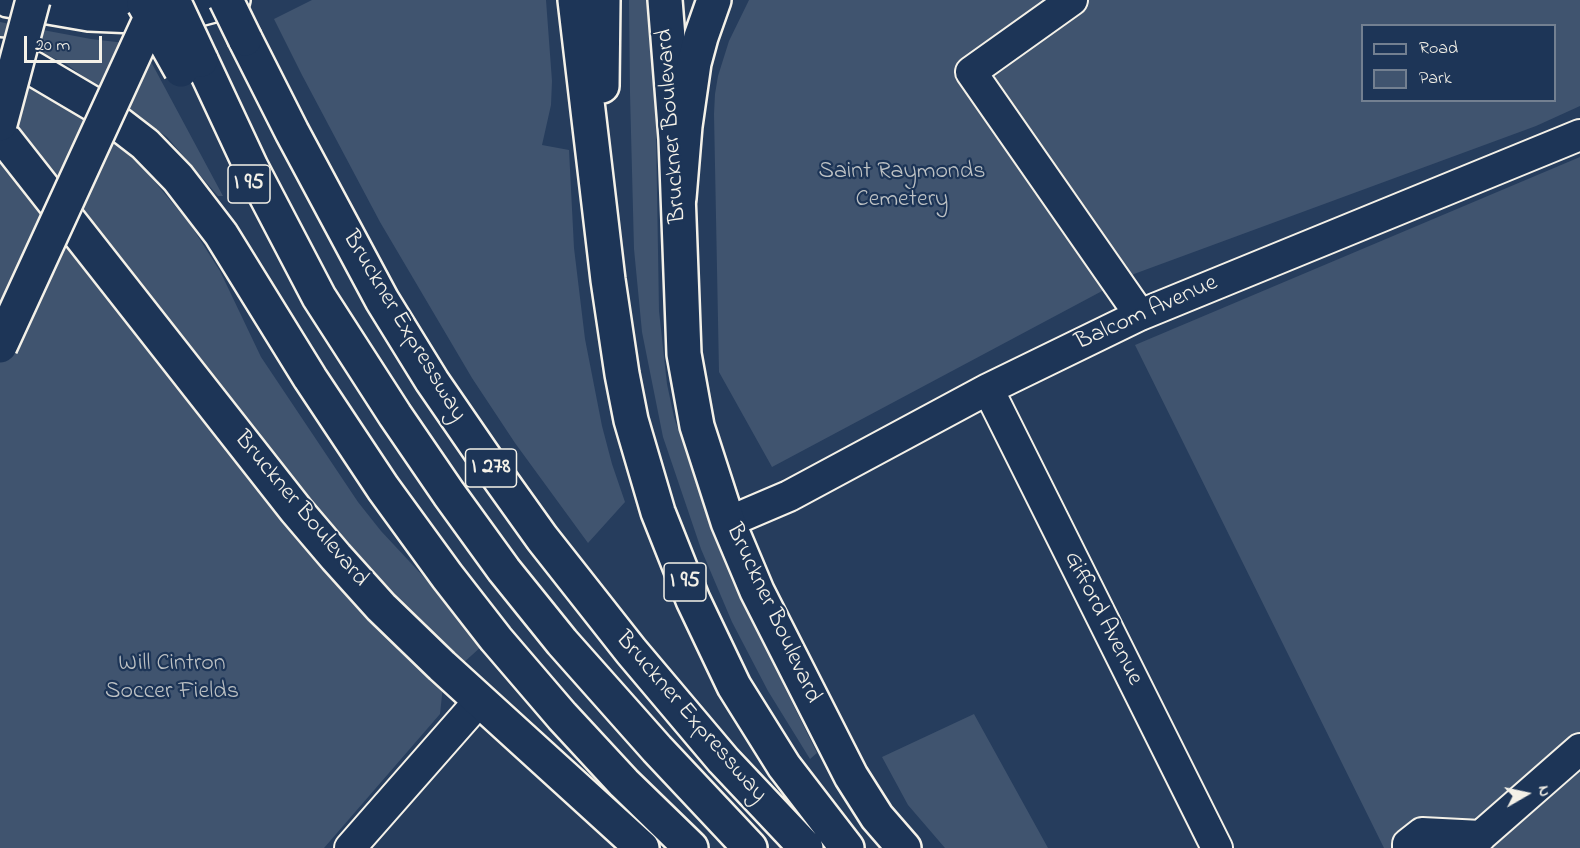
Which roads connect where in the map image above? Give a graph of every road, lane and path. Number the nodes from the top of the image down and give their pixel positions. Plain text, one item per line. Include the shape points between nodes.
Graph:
1 (8, 0) edge
2 (33, 0) edge
3 (142, 0) edge
4 (159, 0) edge
5 (173, 0) edge
6 (226, 0) edge
7 (233, 0) edge
8 (574, 0) edge
9 (603, 0) edge
10 (665, 0) edge
11 (714, 0) edge
12 (1072, 0) edge
13 (0, 55) edge
14 (191, 65) junction
15 (0, 124) edge
16 (0, 133) edge
17 (1580, 135) edge
18 (679, 198) junction
19 (608, 280) junction
20 (1140, 315) junction
21 (0, 346) edge
22 (988, 389) junction
23 (728, 522) junction
24 (480, 700) junction
25 (1580, 749) edge
26 (1474, 842) edge
27 (350, 848) edge
28 (642, 848) edge
29 (691, 848) edge
30 (750, 848) edge
31 (806, 848) edge
32 (847, 848) edge
33 (904, 848) edge
34 (1217, 848) edge
35 (1408, 848) edge

1 - 7 main road via 89,14 135,16 175,13
2 - 15 main road, bridge
3 - 14 main road, I 95, bridge
4 - 21 main road, bridge
5 - 14 main road, bridge
6 - 31 main road, Bruckner Expressway / I 278, bridge via 382,300 432,381 542,538 631,651 723,760
8 - 19 main road, I 95
9 - 19 main road
10 - 18 main road, Bruckner Boulevard
11 - 18 main road via 694,63
12 - 20 street via 971,72
13 - 29 main road via 32,68 93,104 145,144 178,178 221,234 383,488 503,648 630,789
14 - 30 main road, Bruckner Expressway / I 95 via 319,297 422,455 526,598 626,715
16 - 24 main road, Bruckner Boulevard via 316,534 388,614
17 - 20 street, Balcom Avenue
18 - 23 main road, Bruckner Boulevard via 687,377 697,426
19 - 32 main road, I 95 via 631,420 674,557 713,644 758,727
20 - 22 street, Balcom Avenue
22 - 23 street, Balcom Avenue via 789,496
22 - 34 street, Gifford Avenue
23 - 33 main road, Bruckner Boulevard via 757,591 839,754 864,798
24 - 27 street
24 - 28 main road, Bruckner Boulevard
25 - 26 street
26 - 35 street via 1422,833

